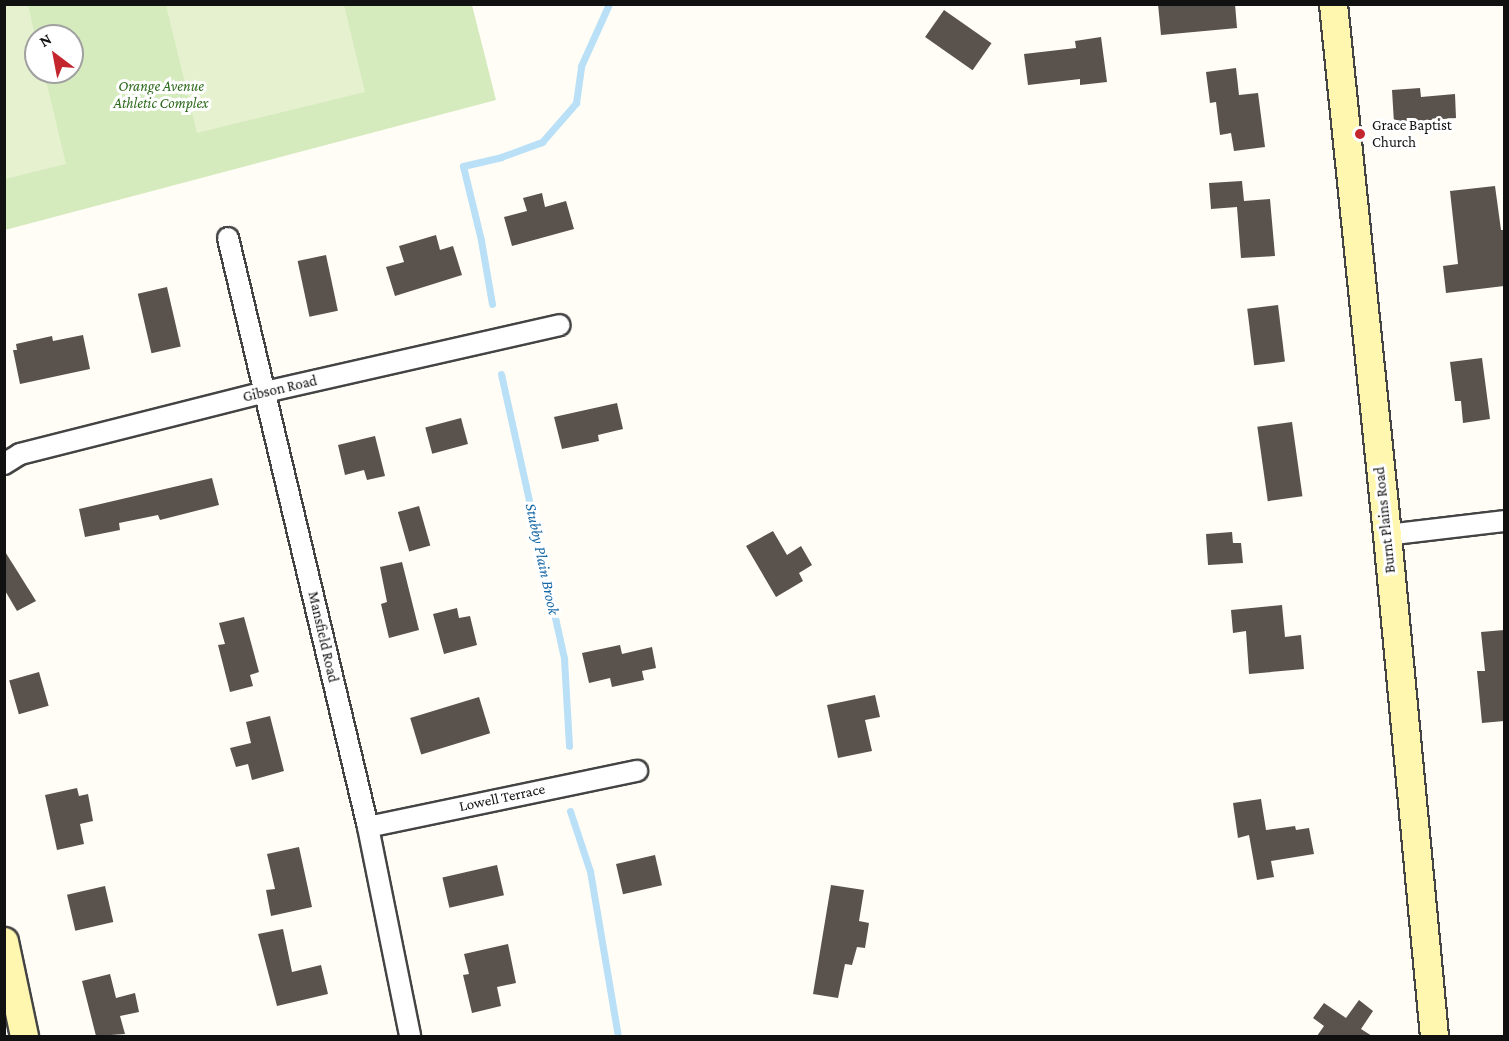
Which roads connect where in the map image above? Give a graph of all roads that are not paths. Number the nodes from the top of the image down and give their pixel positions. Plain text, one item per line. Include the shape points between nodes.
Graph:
1 (1333, 4) edge
2 (228, 238) dead end
3 (559, 325) dead end
4 (265, 392) junction
5 (4, 464) edge
6 (1504, 521) edge
7 (1387, 535) junction
8 (637, 771) dead end
9 (368, 827) junction
10 (4, 941) edge
11 (24, 1036) edge
12 (410, 1036) edge
13 (1434, 1036) edge

1 - 7 main road, Burnt Plains Road
2 - 4 street, Mansfield Road
3 - 4 street, Gibson Road
4 - 5 street, Gibson Road via 20,454
4 - 9 street, Mansfield Road
6 - 7 street
7 - 13 main road, Burnt Plains Road
8 - 9 street, Lowell Terrace
9 - 12 street, Mansfield Road
10 - 11 main road

